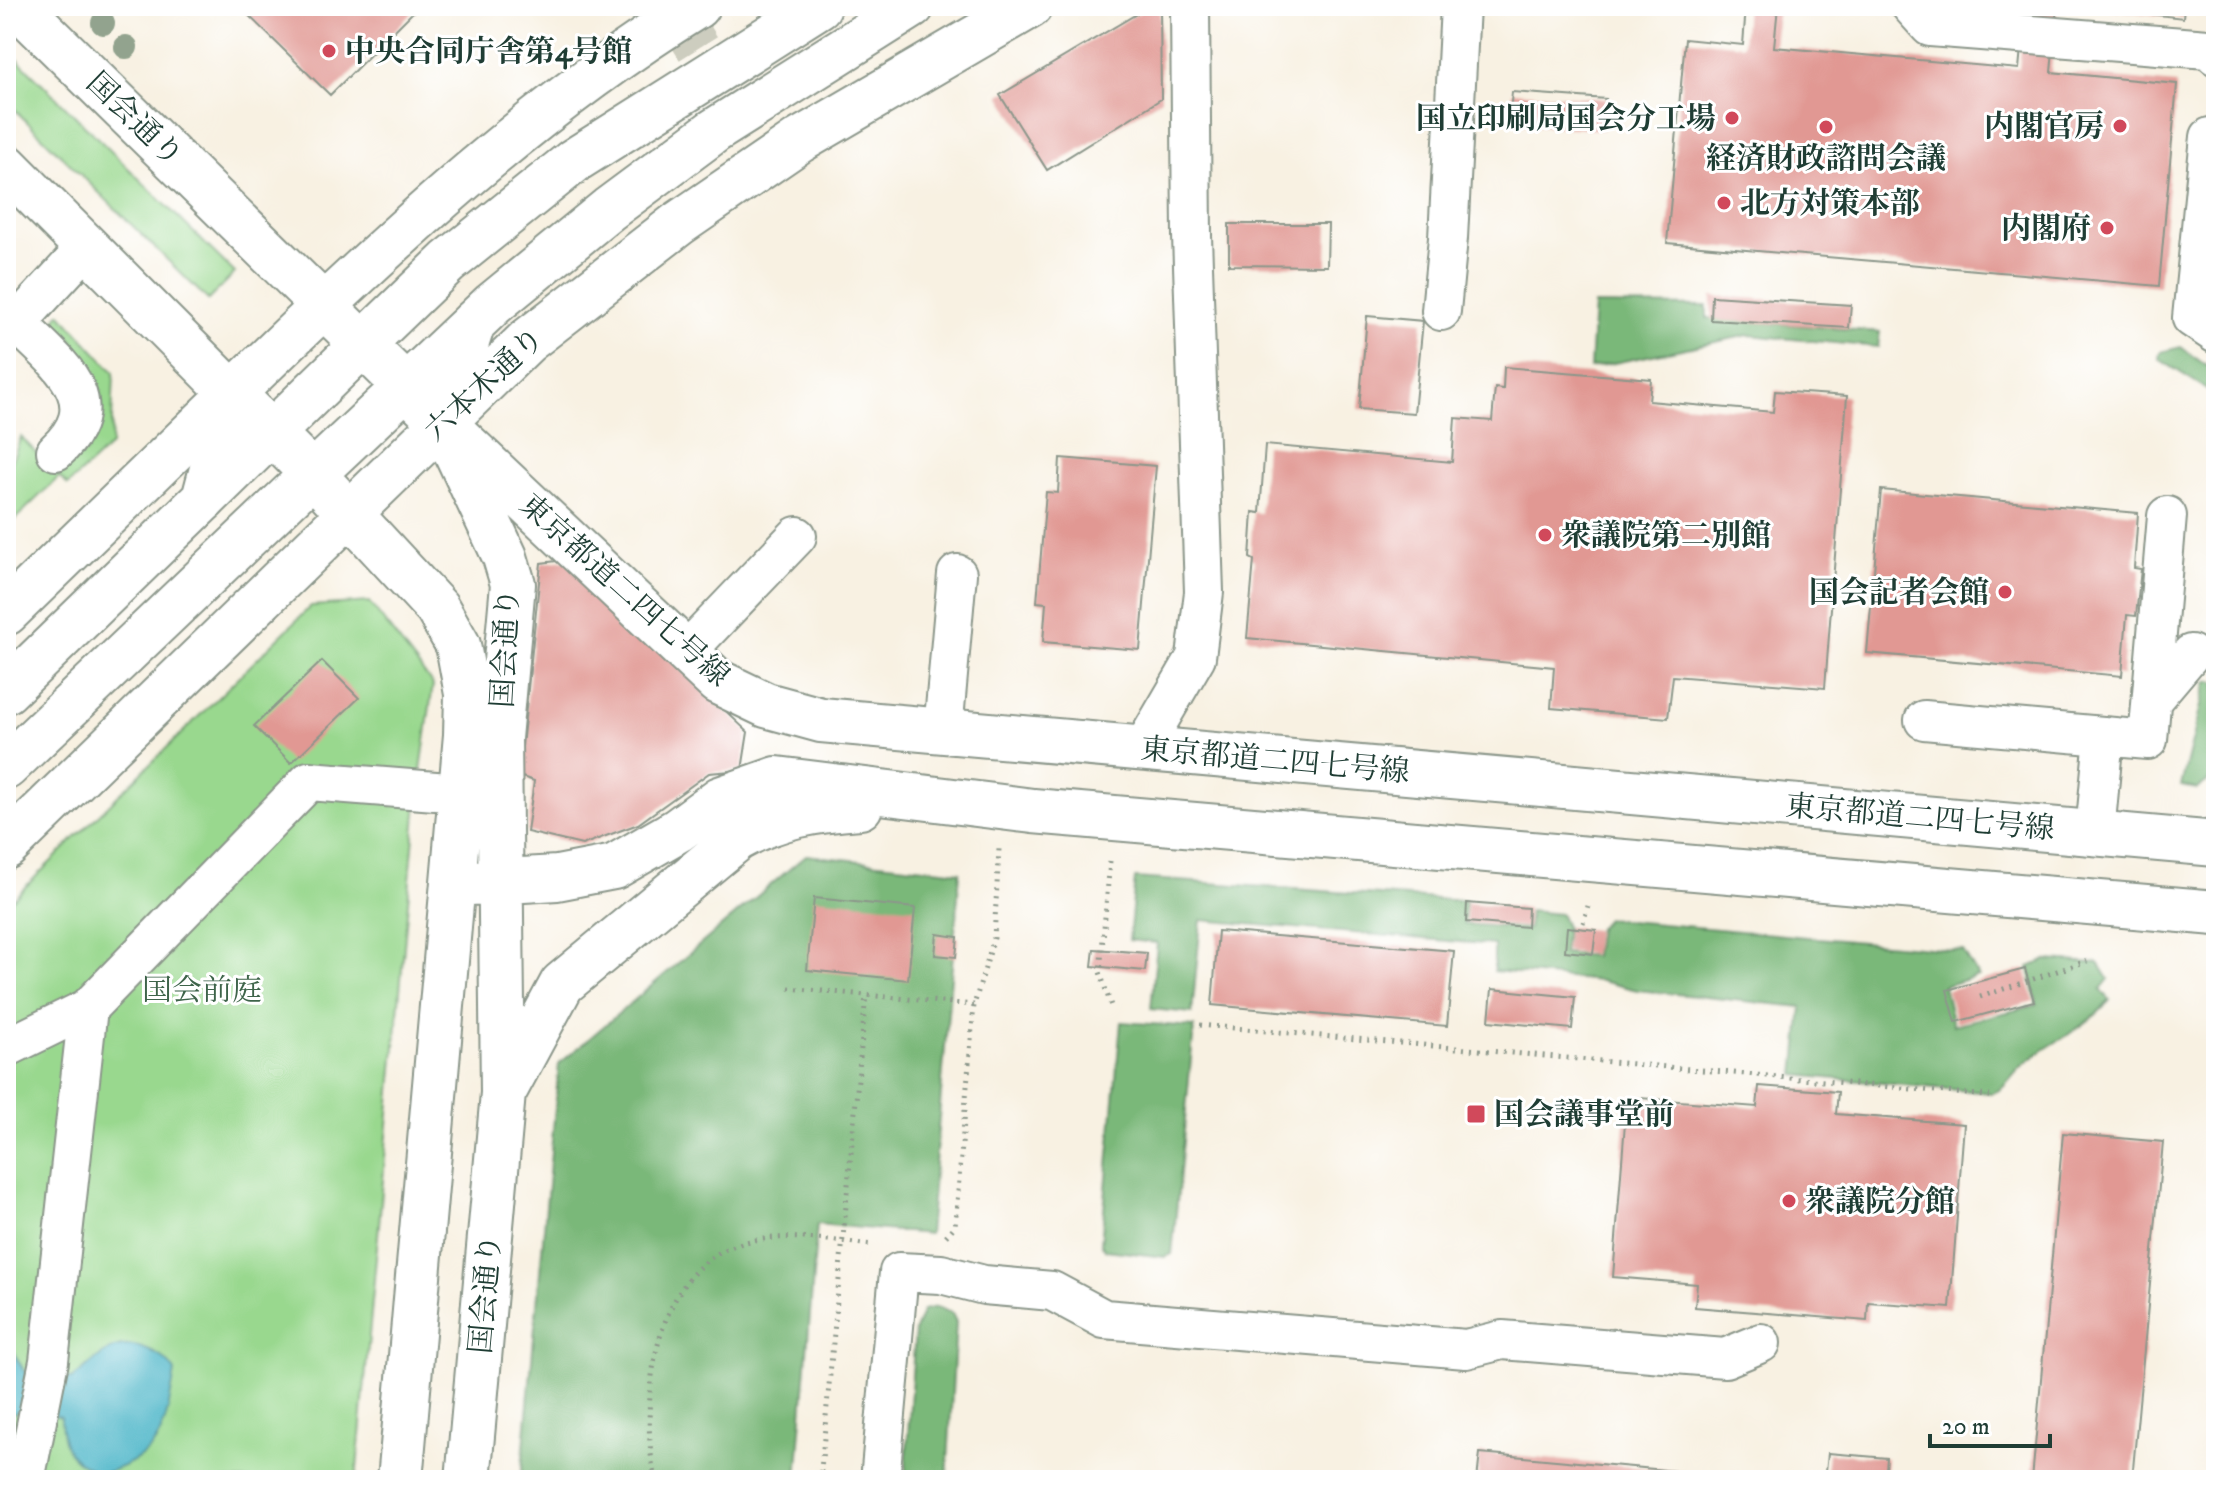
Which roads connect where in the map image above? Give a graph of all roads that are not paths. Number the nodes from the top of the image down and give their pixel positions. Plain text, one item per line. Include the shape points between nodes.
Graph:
1 (18, 6) edge
2 (697, 6) tunnel mouth
3 (819, 6) edge
4 (912, 6) edge
5 (1030, 6) edge
6 (1190, 6) edge
7 (1460, 6) edge
8 (1911, 6) edge
9 (2216, 56) edge
10 (2210, 137) dead end
11 (6, 166) edge
12 (87, 247) junction
13 (324, 305) junction
14 (1441, 311) dead end
15 (473, 323) junction
16 (11, 329) edge
17 (2216, 334) edge
18 (363, 344) junction
19 (407, 387) junction
20 (232, 393) junction
21 (442, 422) junction
22 (273, 434) junction
23 (56, 451) dead end
24 (313, 474) junction
25 (204, 499) junction
26 (350, 512) junction
27 (2167, 516) dead end
28 (797, 536) dead end
29 (957, 574) dead end
30 (6, 613) edge
31 (686, 652) junction
32 (2191, 654) dead end
33 (6, 691) edge
34 (2152, 700) junction
35 (1924, 720) dead end
36 (943, 731) junction
37 (2104, 736) junction
38 (1143, 748) junction
39 (6, 767) edge
40 (461, 793) junction
41 (967, 803) junction
42 (2095, 833) junction
43 (2216, 844) edge
44 (6, 847) edge
45 (500, 879) junction
46 (453, 884) junction
47 (2216, 913) edge
48 (88, 1008) junction
49 (6, 1048) edge
50 (503, 1093) junction
51 (1761, 1343) dead end
52 (25, 1480) edge
53 (400, 1480) edge
54 (468, 1480) edge
55 (880, 1480) edge

1 - 13 main road, 国会通り
2 - 13 main road via 500,144
3 - 18 main road via 575,160 448,262
4 - 15 main road via 714,131 609,209
5 - 21 main road, 六本木通り via 799,141 678,224 527,341
6 - 38 street via 1204,592 1196,657
7 - 14 street
8 - 9 street via 1930,27 2208,49
10 - 17 street via 2192,318
11 - 12 main road, 国会通り
12 - 16 street
12 - 20 main road, 国会通り
13 - 18 main road, 国会通り
13 - 20 main road
15 - 19 main road
15 - 21 main road
16 - 23 street via 68,373 80,396 79,421
18 - 19 main road, 国会通り
18 - 20 main road
18 - 22 main road
19 - 21 main road, 国会通り
19 - 24 main road
20 - 22 main road, 国会通り
20 - 25 main road
20 - 30 main road
21 - 24 main road
21 - 26 main road, 六本木通り
21 - 31 main road, 東京都道二四七号線
21 - 45 main road, 国会通り via 479,496 513,584 499,738
22 - 24 main road, 国会通り
22 - 25 main road
24 - 26 main road, 国会通り
24 - 39 main road
25 - 33 main road
26 - 40 main road, 国会通り via 437,608 458,645 467,694
26 - 44 main road, 六本木通り
27 - 34 street
28 - 31 street
29 - 36 street
31 - 36 main road, 東京都道二四七号線 via 718,682 766,705 821,720
32 - 34 street
34 - 37 street via 2148,740
35 - 37 street
36 - 38 main road, 東京都道二四七号線
37 - 42 street
38 - 42 main road, 東京都道二四七号線
40 - 46 main road, 国会通り
40 - 48 street via 309,781
41 - 45 main road via 777,779 720,799 614,867 557,878
41 - 47 main road
41 - 50 main road via 811,810 737,839 562,984
42 - 43 main road, 東京都道二四七号線
45 - 46 main road
45 - 50 main road, 国会通り
46 - 53 main road, 国会通り
48 - 49 street
48 - 52 street via 49,1361
50 - 54 main road, 国会通り
51 - 55 street via 1725,1358 1502,1340 1466,1349 1104,1319 1052,1291 899,1272

